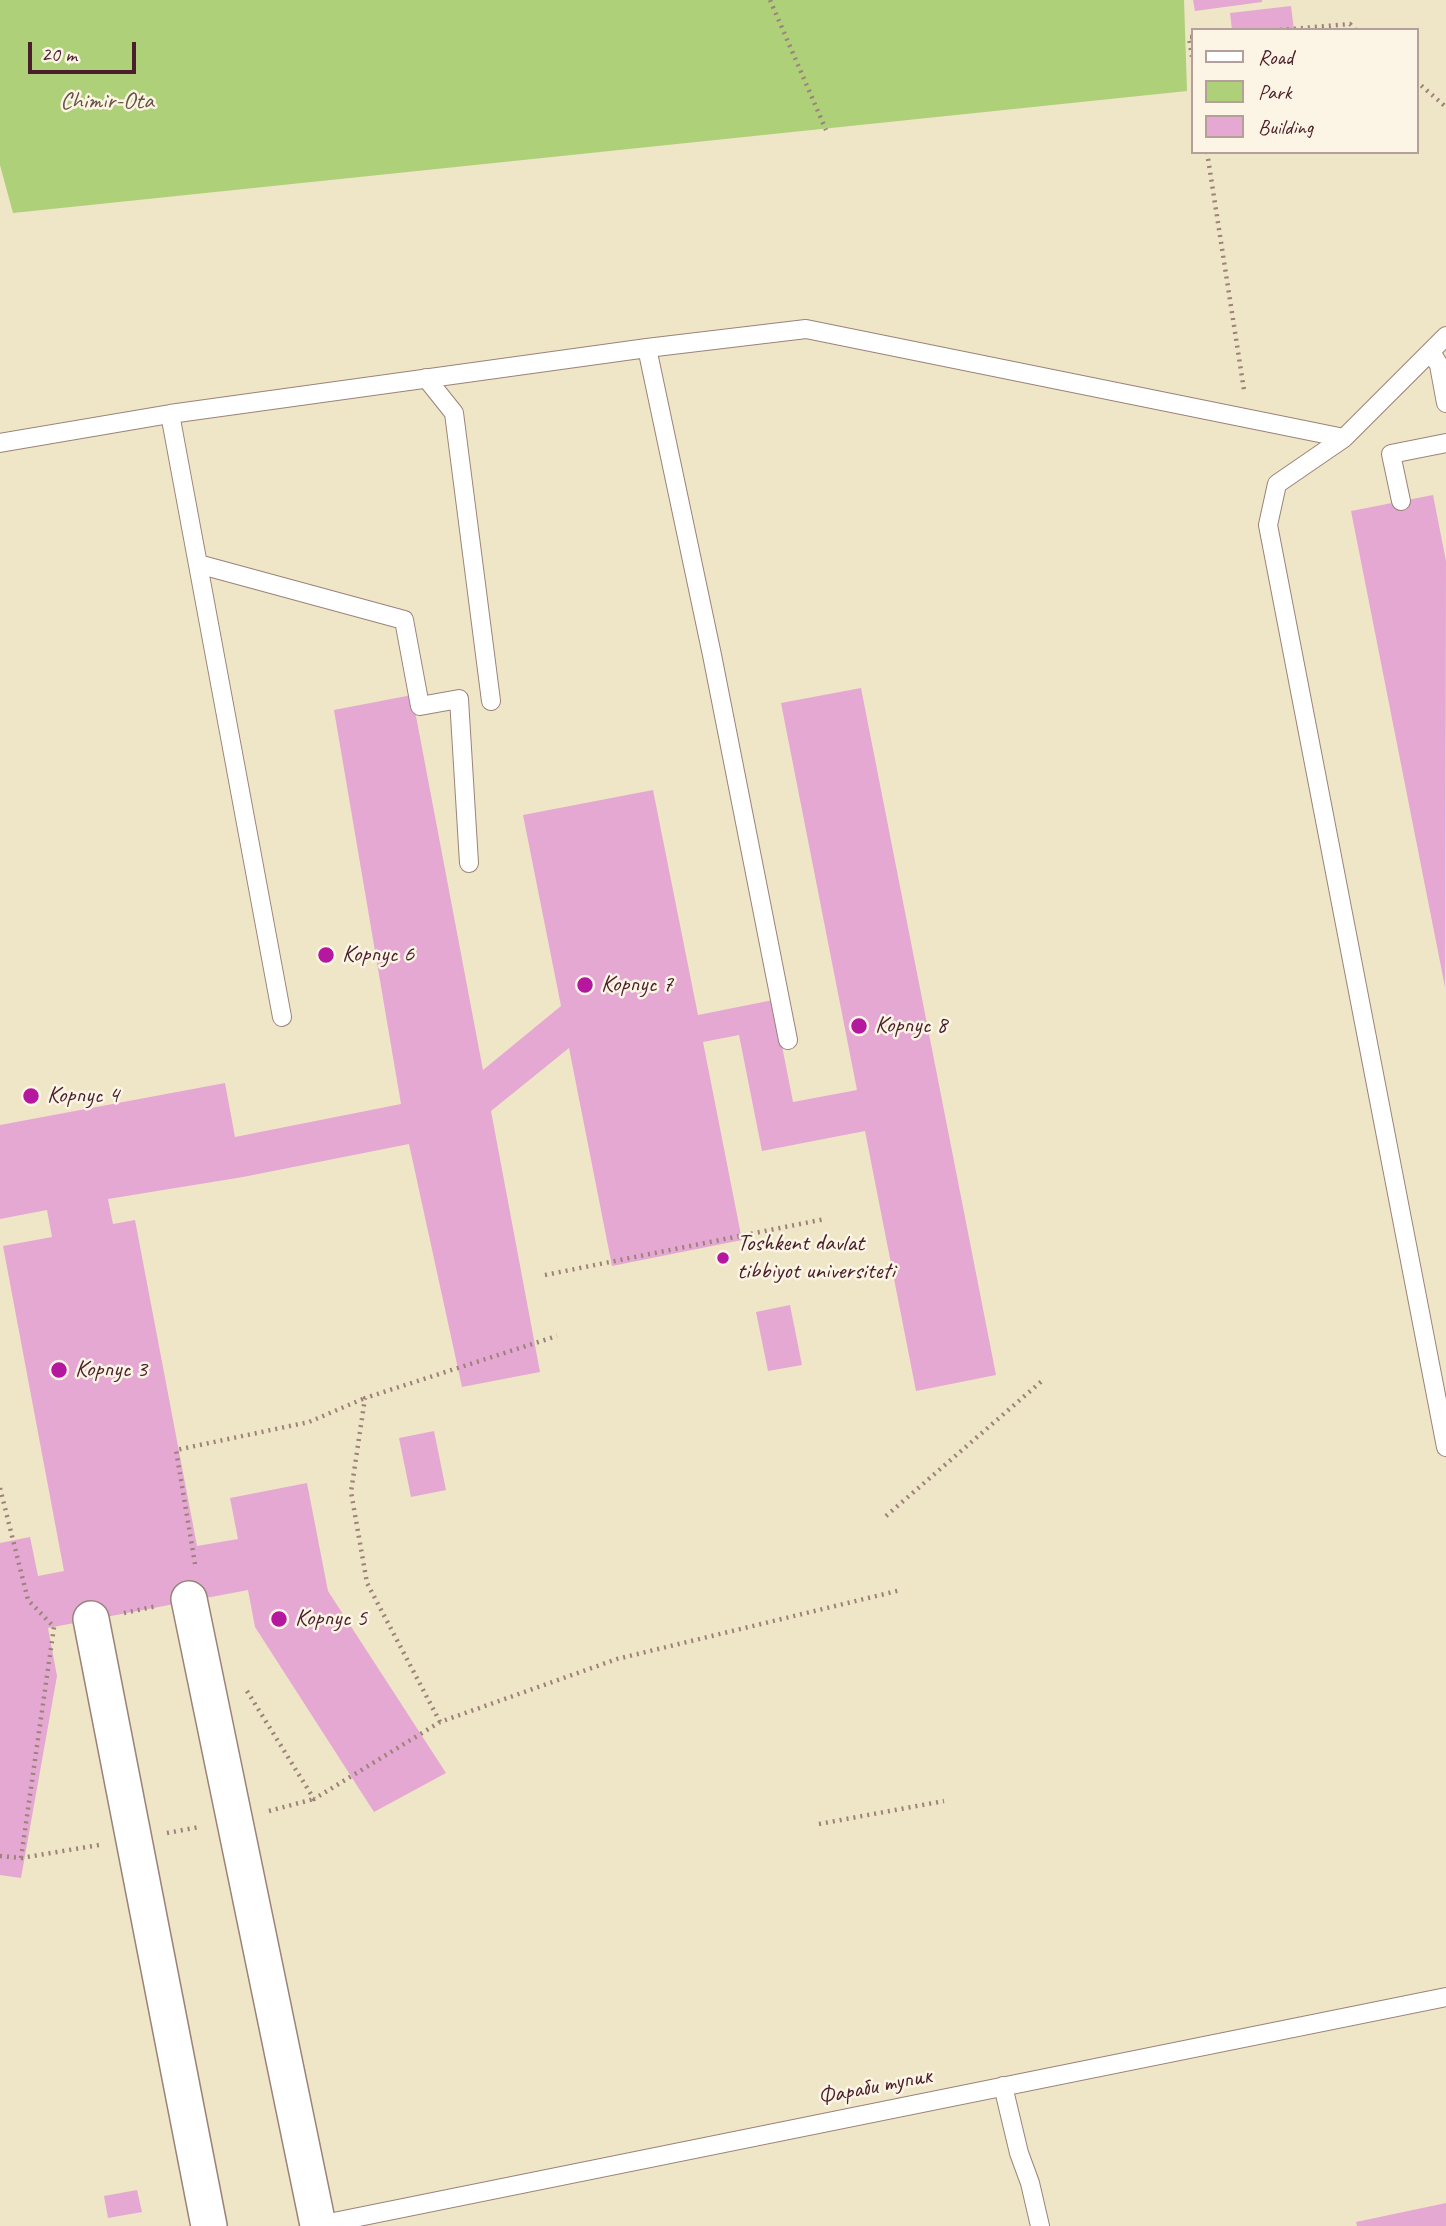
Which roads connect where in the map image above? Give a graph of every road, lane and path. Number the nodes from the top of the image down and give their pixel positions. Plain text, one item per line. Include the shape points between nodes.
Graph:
1 (770, 0) edge
2 (1303, 28) edge
3 (1354, 28) edge
4 (1418, 83) edge
5 (1446, 107) edge
6 (826, 130) dead end
7 (1207, 154) edge
8 (1446, 336) edge
9 (647, 348) junction
10 (1430, 352) junction
11 (426, 378) junction
12 (1446, 403) edge
13 (170, 414) junction
14 (1249, 419) junction
15 (1344, 438) junction
16 (0, 443) edge
17 (1446, 443) edge
18 (1401, 501) dead end
19 (198, 564) junction
20 (491, 701) dead end
21 (469, 863) dead end
22 (282, 1017) dead end
23 (788, 1040) dead end
24 (825, 1219) dead end
25 (545, 1275) dead end
26 (557, 1336) dead end
27 (1043, 1380) dead end
28 (365, 1398) junction
29 (1446, 1447) edge
30 (0, 1488) edge
31 (886, 1516) dead end
32 (901, 1590) dead end
33 (189, 1599) junction
34 (91, 1619) junction
35 (54, 1627) junction
36 (240, 1681) dead end
37 (440, 1722) junction
38 (314, 1799) junction
39 (944, 1801) dead end
40 (234, 1820) junction
41 (819, 1824) dead end
42 (134, 1840) junction
43 (0, 1856) edge
44 (21, 1858) junction
45 (1446, 1997) edge
46 (1003, 2086) junction
47 (316, 2225) edge
48 (209, 2226) edge
49 (1040, 2226) edge

1 - 6 path
2 - 3 path via 1350,24
4 - 5 path
7 - 14 path
8 - 10 lane
9 - 11 lane
9 - 14 lane via 806,329
9 - 23 lane
10 - 12 lane via 1439,365
10 - 15 lane
11 - 13 lane
11 - 20 lane via 454,413
13 - 16 lane
13 - 19 lane
14 - 15 lane
15 - 29 lane via 1277,484 1268,525
17 - 18 lane via 1391,454
19 - 21 lane via 404,620 420,706 459,699
19 - 22 lane
24 - 25 path
26 - 28 path
27 - 31 path
28 - 33 path via 309,1422 176,1450 196,1569
28 - 37 path via 351,1492 368,1583
30 - 35 path via 27,1600
32 - 37 path via 617,1659
33 - 34 path
33 - 40 street
34 - 35 path
34 - 42 street
35 - 44 path
36 - 38 path
37 - 38 path
38 - 40 path
39 - 41 path
40 - 42 path
40 - 47 street
42 - 44 path
42 - 48 street
43 - 44 path
45 - 46 lane, Фараби тупик
46 - 47 lane, Фараби тупик
46 - 49 lane

